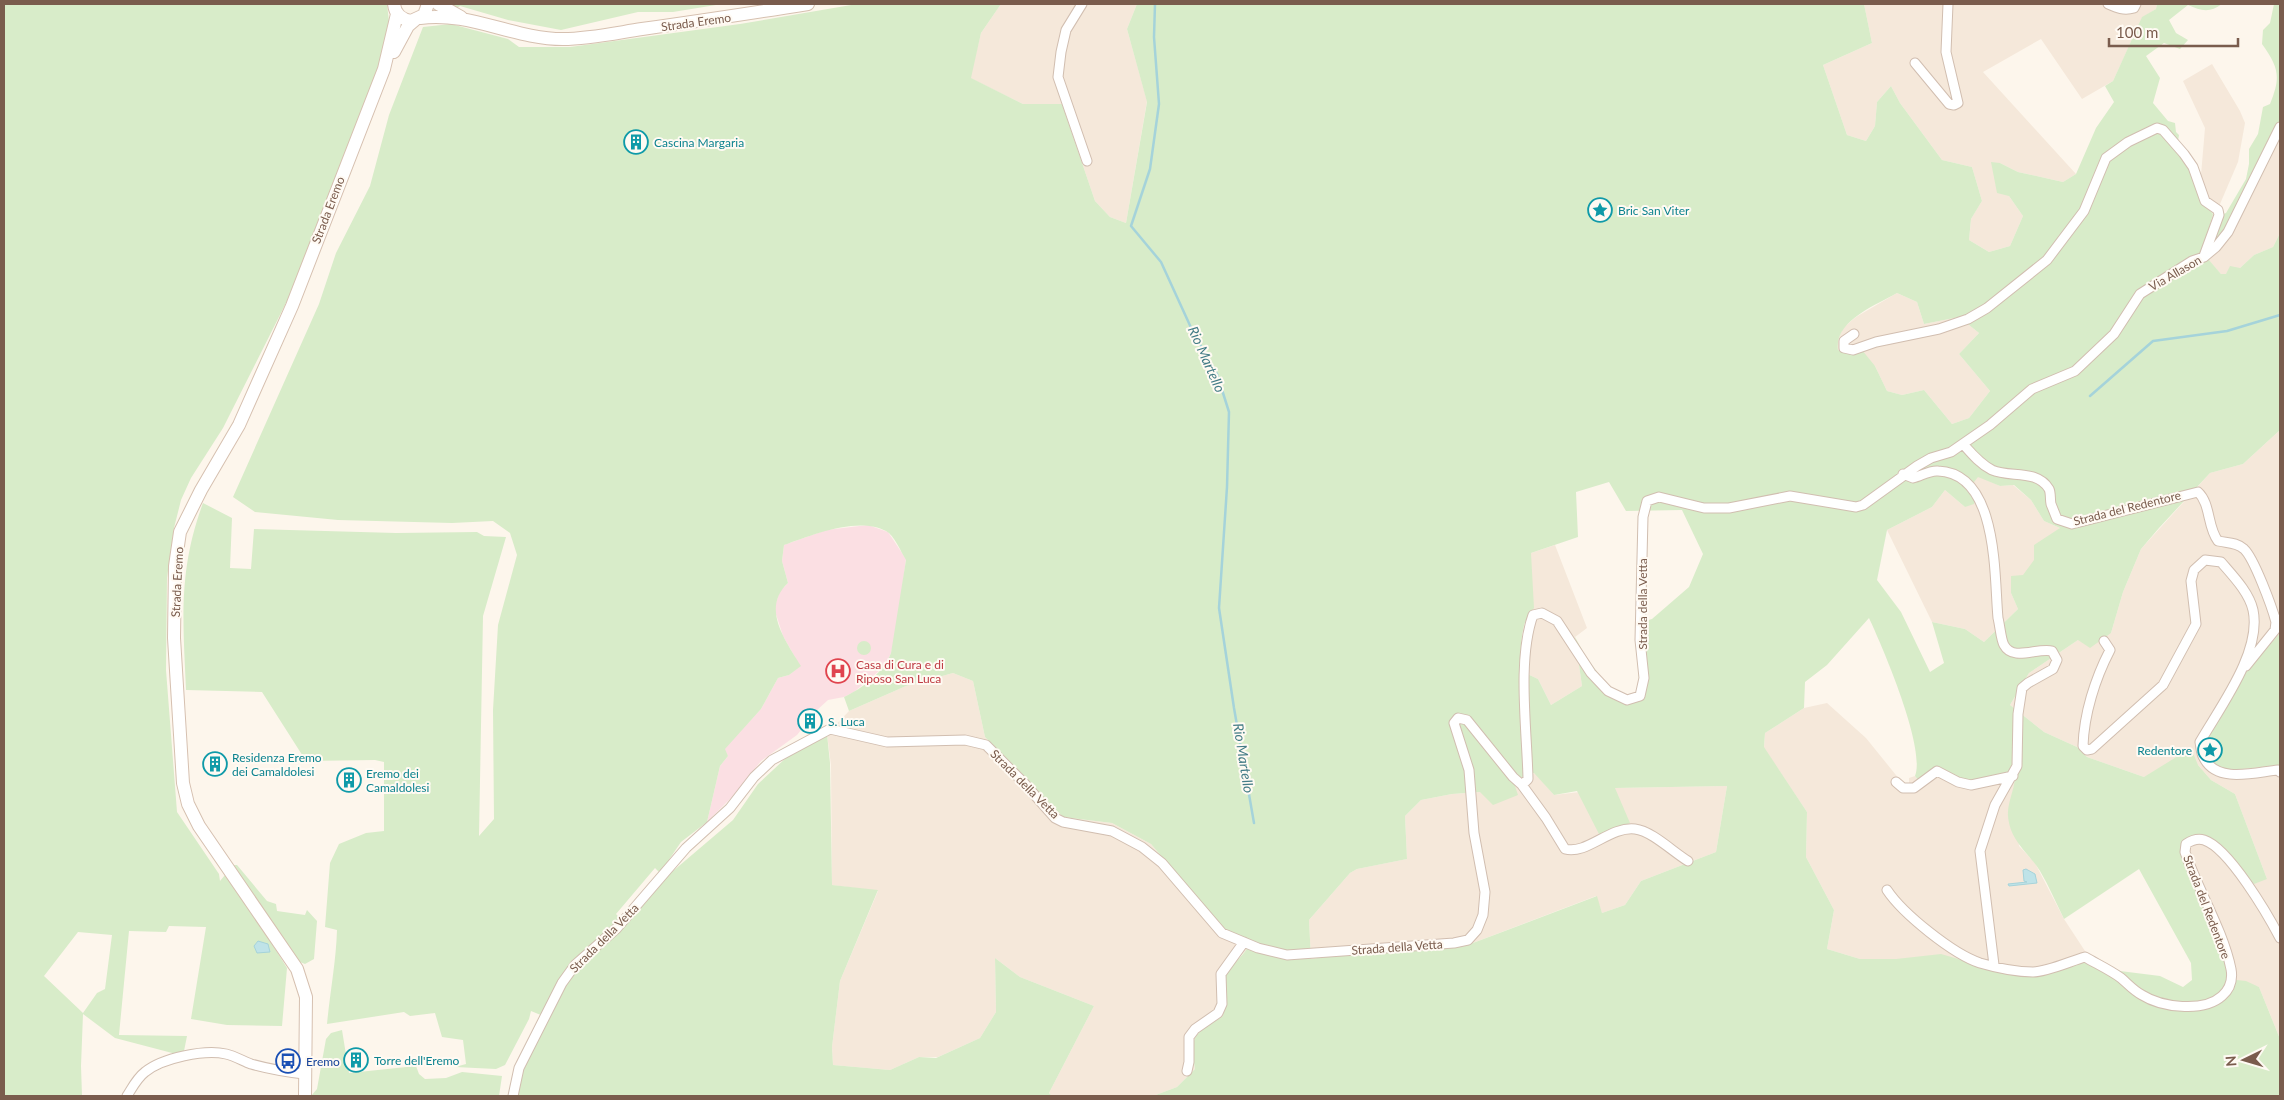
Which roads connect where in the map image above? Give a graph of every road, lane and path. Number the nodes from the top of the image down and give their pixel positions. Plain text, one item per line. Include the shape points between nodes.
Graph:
1 (428, 4) edge
2 (438, 4) edge
3 (808, 4) edge
4 (1082, 4) edge
5 (1948, 4) edge
6 (2108, 4) edge
7 (2136, 4) edge
8 (395, 9) edge
9 (418, 19) junction
10 (466, 20) junction
11 (1915, 63) dead end
12 (384, 69) junction
13 (2280, 127) edge
14 (1087, 161) dead end
15 (2204, 257) junction
16 (1854, 334) dead end
17 (1963, 444) junction
18 (1903, 474) junction
19 (1863, 505) joint
20 (2278, 620) edge
21 (2104, 641) dead end
22 (2244, 668) junction
23 (2280, 772) edge
24 (2013, 776) junction
25 (1896, 782) dead end
26 (1522, 784) junction
27 (1688, 861) dead end
28 (1887, 890) dead end
29 (2280, 938) edge
30 (1244, 942) junction
31 (1994, 965) junction
32 (1187, 1071) dead end
33 (304, 1074) junction
34 (127, 1096) edge
35 (305, 1096) edge
36 (513, 1096) edge

1 - 9 main road
2 - 10 main road, Strada Eremo
3 - 10 main road, Strada Eremo via 563,39
4 - 14 street via 1066,30 1058,77
5 - 11 street via 1946,52 1958,103 1949,104
6 - 7 street via 2128,10
8 - 9 main road via 406,20
8 - 12 main road, Strada Eremo
9 - 10 main road, Strada Eremo
9 - 12 main road, Strada Eremo via 408,26
12 - 33 main road, Strada Eremo via 292,306 243,416 183,526 175,566 174,638 183,783 188,804 199,826 297,969 306,997
13 - 15 street, Via Allason via 2228,232
15 - 16 street via 2218,210 2206,201 2193,167 2184,154 2163,130 2157,128 2128,142 2106,158 2084,211 2047,260 1987,308 1968,319 1939,328 1853,350 1844,348 1844,341
15 - 17 street, Via Allason via 2192,261 2140,294 2114,334 2075,371 2032,389
17 - 18 street, Via Allason
17 - 20 street, Strada del Redentore via 1990,469 2037,478 2049,489 2057,519 2072,524 2198,492 2205,502 2218,540 2245,549
18 - 19 street, Via Allason
18 - 24 street via 1913,478 1931,471 1950,473 1963,479 1975,493 1989,526 2003,644 2018,654 2044,648 2052,651 2057,660 2053,670 2022,688 2017,766
19 - 26 street, Strada della Vetta via 1856,507 1790,496 1729,508 1704,508 1659,497 1647,501 1643,517 1640,640 1644,678 1640,696 1626,700 1608,691 1591,673 1557,622 1542,612 1533,615 1525,674 1528,778
20 - 22 street, Strada del Redentore via 2275,630
21 - 22 street via 2110,650 2098,674 2084,734 2083,746 2087,750 2163,686 2196,624 2191,581 2194,570 2205,560 2221,562 2238,582 2252,608 2255,630
22 - 23 street via 2200,742 2203,758 2226,774
24 - 25 street via 1971,785 1938,771 1914,788 1903,788
24 - 31 street via 1995,805 1980,851
26 - 27 street, Strada della Vetta via 1564,849 1571,851 1619,831 1635,829 1653,836 1671,852
26 - 30 street, Strada della Vetta via 1470,723 1463,718 1454,722 1469,770 1474,833 1485,892 1477,930 1468,940 1287,955
28 - 31 street via 1905,912 1932,933 1980,962
29 - 31 street, Strada del Redentore via 2256,896 2218,850 2202,839 2186,844 2185,852 2231,970 2231,983 2226,993 2216,1001 2192,1006 2158,1002 2085,957 2035,972
30 - 32 street via 1221,974 1222,1004 1218,1013 1195,1029 1189,1038
30 - 36 street, Strada della Vetta via 1220,930 1162,863 1146,850 1112,831 1055,818 986,745 965,740 887,742 830,729 772,760 730,808 686,848 617,928 575,965 562,983 520,1068
33 - 34 street via 269,1068 226,1054 206,1053 183,1056 152,1067
33 - 35 main road, Strada Eremo

